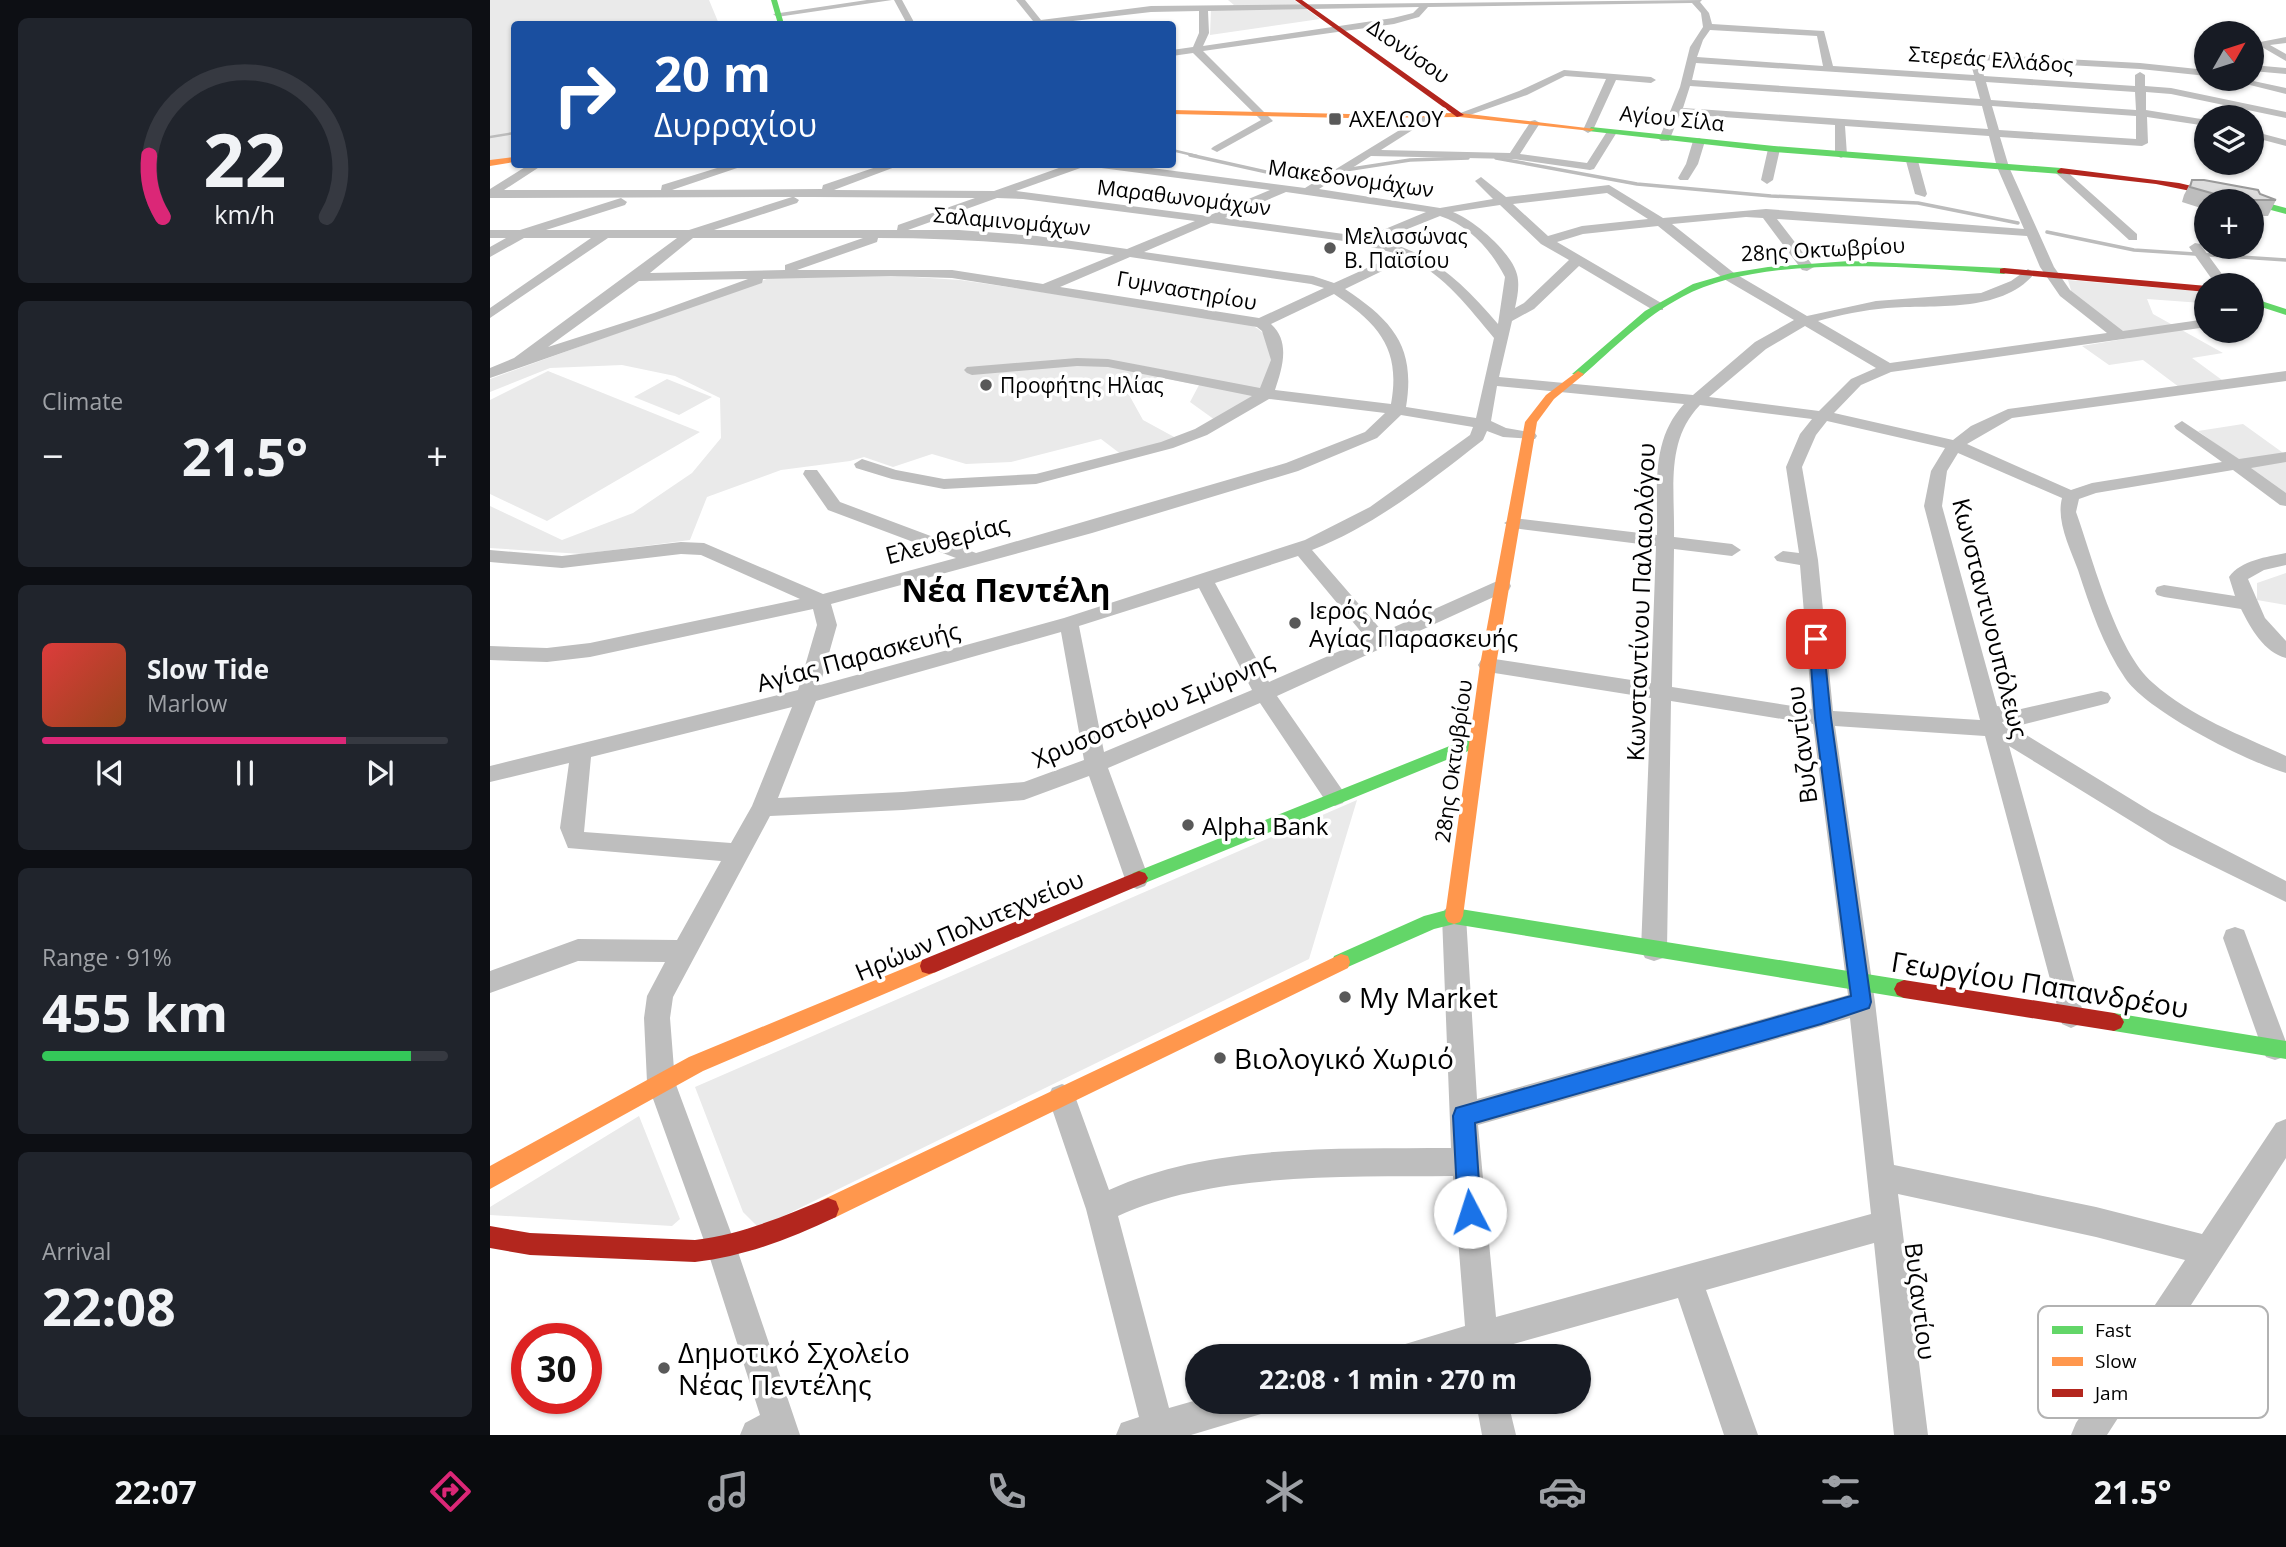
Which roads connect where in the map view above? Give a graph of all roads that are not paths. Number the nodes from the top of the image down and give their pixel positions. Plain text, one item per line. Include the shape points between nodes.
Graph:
1 (888, 0) edge
2 (898, 0) edge
3 (1020, 0) edge
4 (1190, 0) edge
5 (1696, 0) edge
6 (1430, 2) edge
7 (1304, 4) edge
8 (1200, 8) junction
9 (1106, 10) junction
10 (777, 13) edge
11 (909, 21) edge
12 (1034, 21) edge
13 (1051, 21) edge
14 (1115, 21) edge
15 (1708, 27) junction
16 (1341, 30) junction
17 (2286, 40) edge
18 (1196, 50) junction
19 (1176, 52) edge
20 (2286, 58) edge
21 (1692, 60) junction
22 (2194, 64) edge
23 (2140, 66) junction
24 (1828, 68) junction
25 (2264, 69) edge
26 (2190, 70) junction
27 (2194, 71) edge
28 (2286, 71) edge
29 (1613, 76) junction
30 (1980, 78) junction
31 (1651, 80) dead end
32 (1686, 83) junction
33 (2264, 86) edge
34 (2140, 88) junction
35 (2286, 91) edge
36 (1987, 104) junction
37 (1677, 111) junction
38 (1176, 112) edge
39 (2141, 113) junction
40 (1264, 115) junction
41 (1429, 115) junction
42 (1460, 115) junction
43 (2286, 115) edge
44 (2194, 120) edge
45 (1535, 123) junction
46 (1840, 123) junction
47 (1588, 130) junction
48 (1612, 132) junction
49 (1996, 134) junction
50 (2264, 137) edge
51 (1665, 138) junction
52 (1699, 141) junction
53 (2286, 143) edge
54 (1217, 149) dead end
55 (1774, 149) junction
56 (1366, 153) junction
57 (1841, 155) junction
58 (1513, 156) junction
59 (511, 160) edge
60 (1912, 161) junction
61 (490, 163) edge
62 (2003, 167) junction
63 (532, 168) edge
64 (731, 168) edge
65 (886, 168) edge
66 (1071, 168) edge
67 (1122, 168) edge
68 (2060, 171) junction
69 (1684, 178) dead end
70 (1767, 180) dead end
71 (1481, 181) dead end
72 (1284, 189) junction
73 (2198, 189) edge
74 (1308, 191) junction
75 (814, 192) junction
76 (490, 194) edge
77 (998, 194) junction
78 (1921, 194) dead end
79 (642, 195) junction
80 (1500, 200) junction
81 (2264, 205) edge
82 (2286, 211) edge
83 (1438, 212) junction
84 (1766, 213) junction
85 (1212, 220) junction
86 (1661, 222) junction
87 (2033, 233) junction
88 (490, 234) edge
89 (521, 234) junction
90 (605, 234) junction
91 (690, 234) junction
92 (887, 234) junction
93 (2133, 237) dead end
94 (1368, 241) junction
95 (1546, 241) junction
96 (490, 253) edge
97 (1129, 254) junction
98 (1408, 254) junction
99 (1576, 261) junction
100 (1807, 267) junction
101 (2028, 273) junction
102 (773, 274) junction
103 (636, 276) junction
104 (1729, 276) junction
105 (2054, 276) junction
106 (1046, 288) junction
107 (1337, 288) junction
108 (2194, 288) edge
109 (2264, 294) edge
110 (2286, 296) edge
111 (2264, 305) edge
112 (1658, 307) junction
113 (2286, 312) edge
114 (490, 314) edge
115 (1506, 319) junction
116 (1805, 320) junction
117 (1261, 323) junction
118 (2194, 325) edge
119 (2118, 334) junction
120 (1502, 338) junction
121 (519, 361) junction
122 (1888, 368) junction
123 (972, 370) dead end
124 (490, 373) edge
125 (2286, 376) edge
126 (1490, 381) junction
127 (1561, 388) junction
128 (1266, 394) junction
129 (1696, 400) junction
130 (1398, 410) junction
131 (1823, 416) junction
132 (1483, 424) junction
133 (2182, 426) dead end
134 (1530, 429) junction
135 (1955, 445) junction
136 (2286, 457) edge
137 (2233, 463) junction
138 (862, 464) dead end
139 (811, 474) dead end
140 (2071, 496) junction
141 (2286, 501) edge
142 (1513, 523) junction
143 (1665, 543) junction
144 (1301, 548) junction
145 (1732, 550) dead end
146 (490, 556) edge
147 (1783, 557) dead end
148 (975, 559) junction
149 (2286, 559) edge
150 (1809, 560) junction
151 (1205, 579) junction
152 (1502, 586) junction
153 (2164, 591) dead end
154 (821, 601) junction
155 (2247, 604) junction
156 (1069, 623) junction
157 (1378, 640) junction
158 (2286, 650) edge
159 (490, 653) edge
160 (1488, 665) junction
161 (1659, 692) junction
162 (1264, 693) junction
163 (807, 696) junction
164 (2101, 698) dead end
165 (1823, 718) junction
166 (1991, 720) junction
167 (1477, 741) junction
168 (581, 751) junction
169 (1426, 762) junction
170 (1096, 764) junction
171 (2286, 765) edge
172 (490, 774) edge
173 (1470, 790) junction
174 (1335, 797) junction
175 (763, 807) junction
176 (738, 853) junction
177 (1137, 879) junction
178 (2286, 892) edge
179 (1454, 916) junction
180 (2235, 938) dead end
181 (1654, 950) junction
182 (686, 951) junction
183 (490, 982) edge
184 (1861, 992) junction
185 (2071, 1016) junction
186 (2280, 1049) edge
187 (662, 1082) junction
188 (1062, 1097) junction
189 (1464, 1116) junction
190 (2286, 1133) edge
191 (1466, 1162) junction
192 (1880, 1176) junction
193 (490, 1178) edge
194 (1101, 1209) junction
195 (1885, 1225) junction
196 (490, 1237) edge
197 (722, 1249) junction
198 (2209, 1251) junction
199 (1687, 1280) junction
200 (2173, 1306) edge
201 (1482, 1344) edge
202 (1491, 1344) edge
203 (1209, 1414) edge
204 (1495, 1414) edge
205 (2099, 1418) edge
206 (773, 1431) edge
207 (1150, 1432) edge
208 (1499, 1435) edge
209 (1741, 1435) edge
210 (1911, 1435) edge
211 (2088, 1435) edge

1 - 10 street
2 - 11 street
3 - 12 street
4 - 8 street
5 - 6 street
5 - 15 street
6 - 7 street
6 - 16 street via 1405,19
7 - 8 street
7 - 16 main road, Διονύσου
8 - 9 street
8 - 18 street via 1204,33
9 - 13 street
9 - 14 street
15 - 21 street via 1699,36
15 - 24 street via 1821,33
16 - 18 street
16 - 42 main road, Διονύσου
17 - 20 street via 2259,43
18 - 19 street
18 - 40 street
21 - 24 street, Στερεάς Ελλάδος
21 - 32 street
22 - 26 street
23 - 26 street
23 - 30 street via 1974,57
23 - 34 street
24 - 30 street, Στερεάς Ελλάδος
25 - 28 street
26 - 27 street
29 - 31 street
29 - 42 street via 1559,74 1523,93
29 - 47 street
30 - 34 street, Στερεάς Ελλάδος
30 - 36 street
32 - 36 street
32 - 37 street
33 - 35 street
34 - 39 street
34 - 43 street, Στερεάς Ελλάδος via 2190,93
36 - 39 street
36 - 49 street
37 - 46 street
37 - 51 street
38 - 40 main road, Αγίου Σίλα
39 - 44 street
39 - 49 street via 2142,144
40 - 41 main road, Αγίου Σίλα
40 - 54 street via 1265,124
41 - 42 main road, Αγίου Σίλα
41 - 56 street
42 - 45 main road, Αγίου Σίλα
45 - 47 main road, Αγίου Σίλα
45 - 58 street
46 - 49 street
46 - 57 street
47 - 48 main road, Αγίου Σίλα
48 - 51 main road, Αγίου Σίλα
48 - 58 street via 1590,167
49 - 62 street
50 - 53 street
51 - 52 main road, Αγίου Σίλα
52 - 55 main road, Αγίου Σίλα
52 - 69 street
55 - 57 main road, Αγίου Σίλα
55 - 70 street
56 - 58 street
56 - 74 street
57 - 60 main road, Αγίου Σίλα
59 - 61 main road
60 - 62 main road, Αγίου Σίλα
60 - 78 street
62 - 68 main road, Αγίου Σίλα
62 - 87 street
63 - 76 street
64 - 79 street
65 - 75 street
66 - 77 street
67 - 72 street, Μακεδονομάχων
68 - 73 main road, Αγίου Σίλα via 2166,181
68 - 93 street
71 - 80 street
72 - 74 street, Μακεδονομάχων
72 - 85 street
74 - 83 street, Μακεδονομάχων
75 - 77 street, Μαραθωνομάχων
75 - 79 street, Μαραθωνομάχων
75 - 91 street
76 - 79 street, Μαραθωνομάχων
77 - 85 street, Μαραθωνομάχων
77 - 92 street
79 - 89 street
80 - 83 street
80 - 86 street via 1616,191
80 - 95 street
81 - 82 main road, Αγίου Σίλα
83 - 94 street
83 - 115 street, Μακεδονομάχων via 1463,221 1507,267 1512,277
84 - 86 street
84 - 87 street
84 - 100 street
85 - 94 street, Μαραθωνομάχων
85 - 97 street
86 - 95 street via 1583,230
86 - 104 street
87 - 105 street
88 - 89 street, Σαλαμινομάχων
89 - 90 street, Σαλαμινομάχων
89 - 96 street
90 - 91 street, Σαλαμινομάχων
90 - 114 street
91 - 92 street, Σαλαμινομάχων
91 - 103 street
92 - 97 street, Σαλαμινομάχων via 1000,236
92 - 102 street
94 - 98 street, Μαραθωνομάχων
95 - 99 street
97 - 106 street
97 - 107 street, Σαλαμινομάχων via 1313,280
98 - 107 street
98 - 120 street, Μαραθωνομάχων via 1443,274
99 - 112 street
99 - 115 street via 1529,306
100 - 101 main road, 28ης Οκτωβρίου via 1906,264
100 - 104 main road, 28ης Οκτωβρίου
101 - 105 main road, 28ης Οκτωβρίου
101 - 116 street, Κωνσταντίνου Παλαιολόγου via 2016,286 1998,293 1882,305
102 - 103 street, Γυμναστηρίου
102 - 106 street, Γυμναστηρίου via 929,272
102 - 121 street
103 - 121 street
104 - 112 main road, 28ης Οκτωβρίου via 1696,286
104 - 116 street
105 - 108 main road, 28ης Οκτωβρίου
105 - 119 street via 2065,293
106 - 117 street, Γυμναστηρίου
107 - 117 street
107 - 130 street, Σαλαμινομάχων via 1365,310 1401,359
109 - 110 main road
111 - 113 main road
112 - 127 main road, 28ης Οκτωβρίου
115 - 120 street, Μακεδονομάχων
116 - 122 street
116 - 129 street, Κωνσταντίνου Παλαιολόγου via 1767,340
117 - 128 street, Γυμναστηρίου via 1269,329 1279,360
118 - 119 street, Βυζαντίου
119 - 122 street, Βυζαντίου
120 - 126 street, Μακεδονομάχων
121 - 124 street
122 - 131 street, Βυζαντίου via 1856,383
123 - 128 street via 1108,363
125 - 135 street, Κωνσταντινουπόλεως via 2008,414 1972,431
126 - 127 street
126 - 132 street, Μακεδονομάχων
127 - 129 street
127 - 134 main road, 28ης Οκτωβρίου via 1538,410
128 - 130 street
128 - 138 street via 1201,432 1167,445 1036,479 944,484
129 - 131 street
129 - 143 street, Κωνσταντίνου Παλαιολόγου via 1670,432
130 - 132 street
130 - 148 street, Ελευθερίας via 1371,435 1292,467
131 - 135 street
131 - 150 street, Βυζαντίου via 1808,434 1794,467
132 - 134 street via 1503,432
132 - 144 street, Αγίας Παρασκευής via 1477,437 1404,493
133 - 137 street
134 - 142 main road, 28ης Οκτωβρίου
135 - 140 street
135 - 166 street, Κωνσταντινουπόλεως via 1934,482 1933,506
136 - 137 street
137 - 140 street via 2092,488
137 - 141 street
139 - 148 street via 834,506
140 - 171 street via 2067,512 2111,631 2143,687 2185,715
142 - 143 street
142 - 152 main road, 28ης Οκτωβρίου
143 - 145 street
143 - 161 street, Κωνσταντίνου Παλαιολόγου
144 - 151 street, Αγίας Παρασκευής
144 - 157 street
146 - 154 street via 562,562 704,549
147 - 150 street
148 - 154 street, Ελευθερίας
149 - 155 street via 2258,565 2238,578
150 - 165 street, Βυζαντίου
151 - 156 street, Αγίας Παρασκευής
151 - 162 street
152 - 157 street, Χρυσοστόμου Σμύρνης
152 - 160 main road, 28ης Οκτωβρίου
153 - 155 street
154 - 159 street, Ελευθερίας via 590,650 547,655
154 - 163 street via 827,625
155 - 158 street via 2274,644
156 - 163 street, Αγίας Παρασκευής
156 - 170 street
157 - 162 street, Χρυσοστόμου Σμύρνης
160 - 161 street
160 - 167 main road, 28ης Οκτωβρίου
161 - 165 street
161 - 181 street, Κωνσταντίνου Παλαιολόγου
162 - 170 street, Χρυσοστόμου Σμύρνης
162 - 174 street
163 - 168 street, Αγίας Παρασκευής
163 - 175 street
164 - 166 street
165 - 166 street
165 - 184 street, Βυζαντίου
166 - 178 street via 2081,781
166 - 185 street, Κωνσταντινουπόλεως
167 - 169 main road, Ηρώων Πολυτεχνείου
167 - 173 main road, 28ης Οκτωβρίου
168 - 172 street, Αγίας Παρασκευής
168 - 176 street via 571,828 576,841
169 - 173 main road
169 - 174 main road, Ηρώων Πολυτεχνείου
170 - 175 street, Χρυσοστόμου Σμύρνης via 1024,791
170 - 177 street
173 - 179 main road, 28ης Οκτωβρίου
174 - 177 main road, Ηρώων Πολυτεχνείου
175 - 176 street
176 - 182 street
177 - 187 main road, Ηρώων Πολυτεχνείου
179 - 181 main road, Γεωργίου Παπανδρέου
179 - 188 main road via 1340,962
179 - 189 street
180 - 186 street
181 - 184 main road, Γεωργίου Παπανδρέου
182 - 183 street via 578,950
182 - 187 street via 660,996 657,1018
184 - 185 main road, Γεωργίου Παπανδρέου
184 - 189 street via 1821,1015
184 - 192 street, Βυζαντίου
185 - 186 main road, Γεωργίου Παπανδρέου
187 - 193 main road, Ηρώων Πολυτεχνείου
187 - 197 street
188 - 194 street
188 - 197 main road via 785,1230
189 - 191 street
190 - 198 street
191 - 194 street via 1317,1163 1235,1172 1144,1189
191 - 201 street
192 - 195 street, Βυζαντίου
192 - 198 street
194 - 207 street
195 - 199 street
195 - 210 street, Βυζαντίου
196 - 197 main road via 530,1244
197 - 206 street
198 - 200 street
199 - 202 street
199 - 209 street
203 - 207 street
204 - 208 street
205 - 211 street

